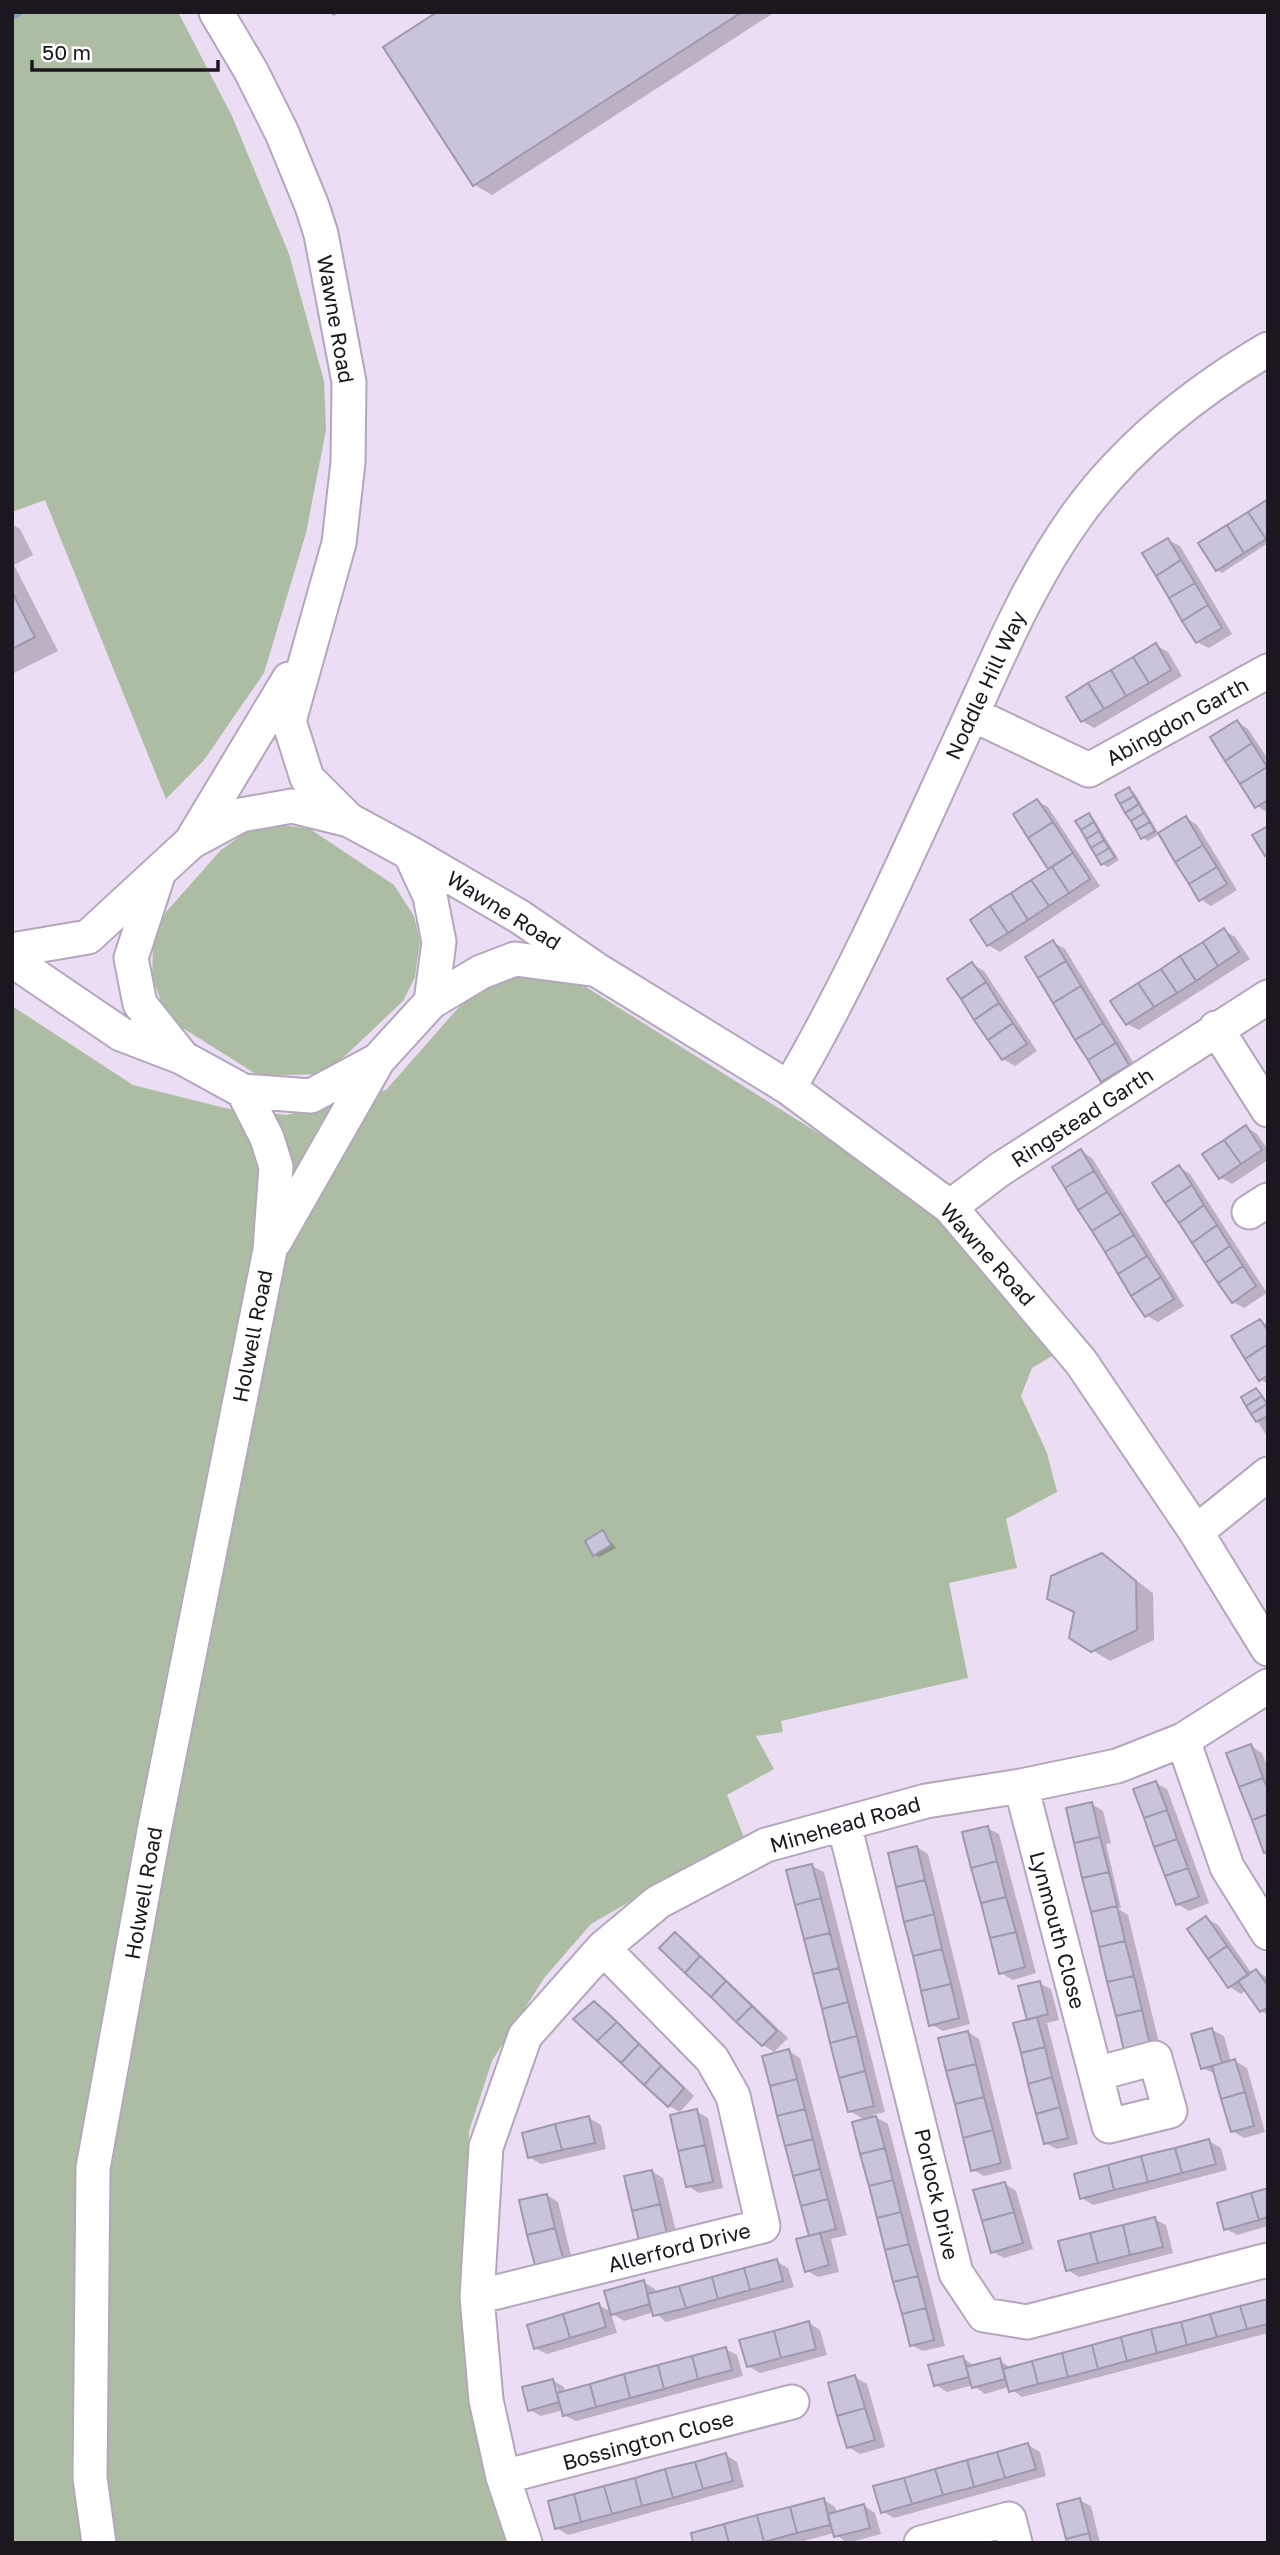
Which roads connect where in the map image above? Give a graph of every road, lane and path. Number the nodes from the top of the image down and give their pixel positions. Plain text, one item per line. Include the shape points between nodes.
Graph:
1 (216, 12) edge
2 (1268, 349) edge
3 (309, 644) junction
4 (1268, 671) edge
5 (972, 714) junction
6 (349, 820) junction
7 (191, 842) junction
8 (410, 853) junction
9 (159, 874) junction
10 (12, 950) edge
11 (12, 960) edge
12 (597, 970) junction
13 (1268, 997) edge
14 (431, 1002) junction
15 (1216, 1028) junction
16 (183, 1058) junction
17 (378, 1060) junction
18 (789, 1088) junction
19 (243, 1091) junction
20 (1268, 1110) edge
21 (950, 1207) junction
22 (270, 1250) junction
23 (1268, 1474) edge
24 (1196, 1532) junction
25 (1268, 1649) edge
26 (1268, 1686) edge
27 (1183, 1740) junction
28 (1021, 1786) junction
29 (844, 1824) junction
30 (1268, 1933) edge
31 (603, 1948) junction
32 (1096, 2074) dead end
33 (1268, 2260) edge
34 (477, 2297) junction
35 (792, 2402) dead end
36 (503, 2477) junction
37 (99, 2543) edge
38 (525, 2543) edge
39 (921, 2543) edge
40 (1015, 2543) edge

1 - 3 street, Wawne Road via 251,71 312,206 349,382 348,462 339,543
2 - 5 street, Noddle Hill Way via 1212,382 1142,442 1078,514 1037,577
3 - 6 street, Wawne Road via 289,721 307,778
3 - 7 street, Wawne Road
4 - 5 street, Abingdon Garth via 1089,770
5 - 18 street, Noddle Hill Way via 828,1022
6 - 7 street via 292,806 241,815
6 - 8 street, Wawne Road
7 - 9 street
8 - 12 street, Wawne Road via 520,917
8 - 14 street via 430,897 439,942
9 - 10 street via 88,937
9 - 16 street via 131,958 140,1004
11 - 16 street via 121,1034
12 - 14 street, Wawne Road via 515,959 481,972
12 - 18 street, Wawne Road
13 - 15 street, Ringstead Garth
14 - 17 street, Wawne Road
15 - 20 street
15 - 21 street, Ringstead Garth
16 - 19 street
17 - 19 street via 311,1096
17 - 22 street, Holwell Road
18 - 21 street, Wawne Road
19 - 22 street, Holwell Road via 276,1167
21 - 24 street, Wawne Road via 1081,1362
22 - 37 street, Holwell Road via 154,1831 93,2168 90,2478
23 - 24 street
24 - 25 street, Wawne Road
26 - 27 street, Minehead Road
27 - 28 street, Minehead Road via 1117,1766
27 - 30 street via 1227,1867
28 - 29 street, Minehead Road via 926,1801
28 - 32 street, Lynmouth Close
29 - 31 street, Minehead Road via 766,1845 658,1902
29 - 33 street, Porlock Drive via 956,2273 984,2315 1027,2322
31 - 34 street, Minehead Road via 525,2036 486,2147
31 - 34 street, Allerford Drive via 712,2059 733,2096 763,2226
34 - 36 street, Minehead Road via 486,2400
35 - 36 street, Bossington Close
36 - 38 street, Minehead Road
39 - 40 street via 1009,2519

